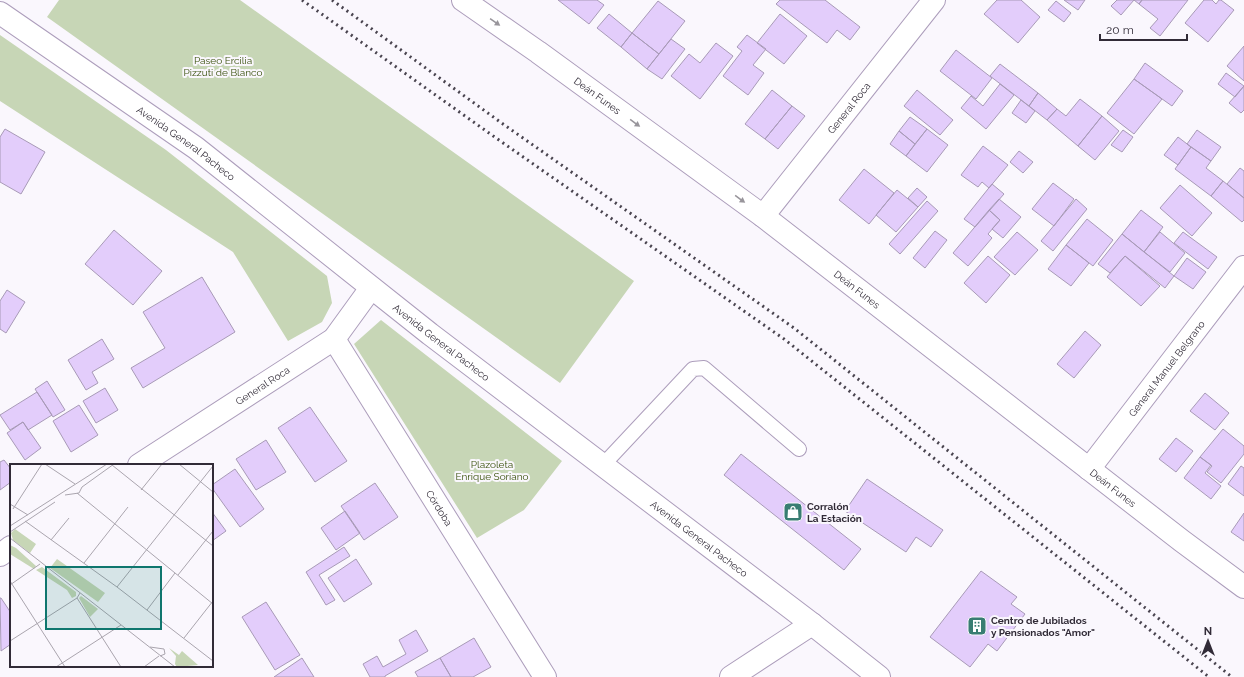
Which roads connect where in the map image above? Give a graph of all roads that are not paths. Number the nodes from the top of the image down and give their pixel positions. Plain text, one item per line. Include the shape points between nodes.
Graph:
1 (463, 0) edge
2 (934, 0) edge
3 (0, 13) edge
4 (763, 216) junction
5 (1244, 267) edge
6 (371, 288) junction
7 (334, 339) junction
8 (799, 449) dead end
9 (141, 464) edge
10 (603, 465) junction
11 (1089, 469) junction
12 (10, 548) edge
13 (0, 554) edge
14 (1244, 587) edge
15 (812, 624) junction
16 (545, 677) edge
17 (731, 677) edge
18 (879, 677) edge

1 -> 4 street, Deán Funes
2 - 4 street, General Roca
3 - 6 street, Avenida General Pacheco via 196,148
4 - 11 street, Deán Funes
5 - 11 street, General Manuel Belgrano
6 - 7 street, General Roca
6 - 10 street, Avenida General Pacheco
7 - 9 street, General Roca
7 - 16 street, Córdoba
8 - 10 lane via 704,368 693,369
10 - 15 street, Avenida General Pacheco
11 - 14 street, Deán Funes
12 - 13 street
15 - 17 street
15 - 18 street, Avenida General Pacheco

